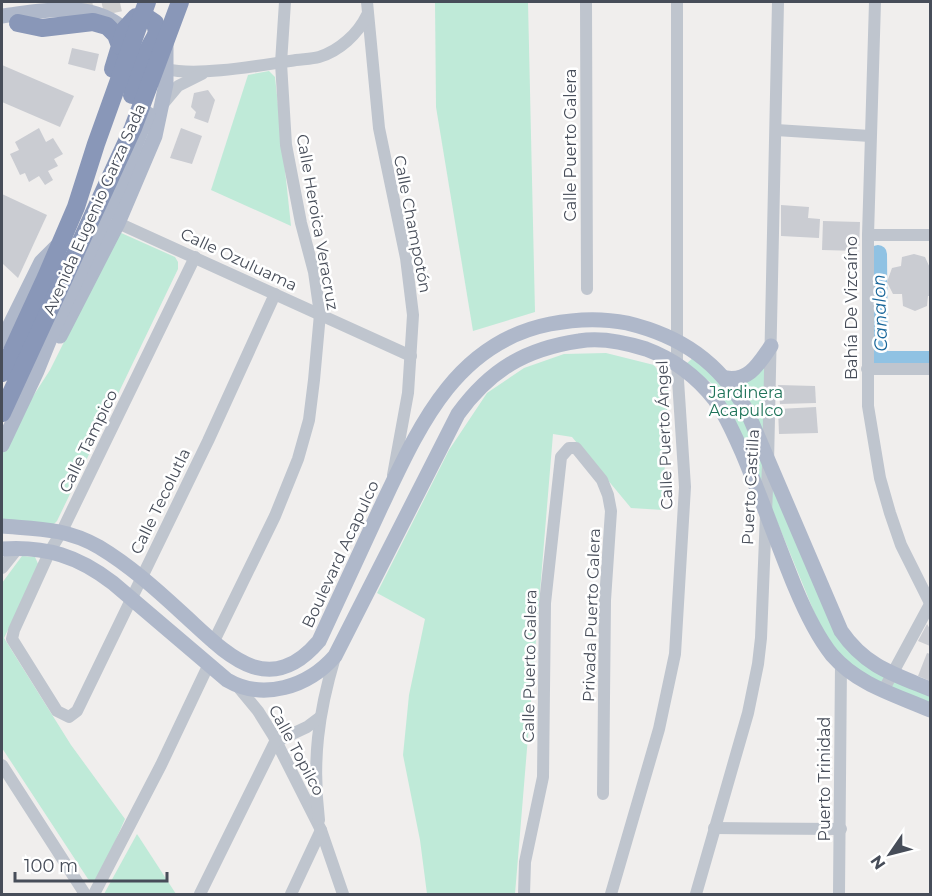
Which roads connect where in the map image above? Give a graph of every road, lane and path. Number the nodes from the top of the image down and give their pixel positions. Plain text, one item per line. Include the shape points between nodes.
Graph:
1 (147, 2) edge
2 (180, 2) edge
3 (285, 2) edge
4 (367, 2) edge
5 (586, 2) edge
6 (677, 2) edge
7 (778, 2) edge
8 (875, 2) edge
9 (66, 15) tunnel mouth
10 (367, 15) junction
11 (7, 21) edge
12 (166, 40) junction
13 (120, 46) junction
14 (282, 63) junction
15 (166, 69) junction
16 (211, 70) junction
17 (163, 104) junction
18 (776, 130) junction
19 (870, 136) junction
20 (98, 139) junction
21 (115, 165) junction
22 (117, 222) junction
23 (930, 235) edge
24 (868, 236) junction
25 (63, 239) junction
26 (195, 257) junction
27 (587, 289) dead end
28 (275, 294) junction
29 (320, 314) junction
30 (2, 341) edge
31 (678, 341) junction
32 (771, 346) junction
33 (411, 356) junction
34 (677, 365) junction
35 (867, 369) junction
36 (930, 369) edge
37 (38, 372) junction
38 (2, 373) edge
39 (726, 378) junction
40 (2, 413) edge
41 (2, 445) edge
42 (576, 448) joint
43 (768, 464) junction
44 (390, 488) junction
45 (766, 512) junction
46 (2, 526) edge
47 (62, 531) junction
48 (18, 548) junction
49 (2, 549) edge
50 (50, 550) junction
51 (2, 568) edge
52 (141, 577) junction
53 (825, 598) junction
54 (132, 600) junction
55 (930, 603) edge
56 (804, 608) junction
57 (213, 643) junction
58 (335, 656) junction
59 (841, 664) junction
60 (208, 666) junction
61 (284, 666) junction
62 (892, 674) junction
63 (309, 678) junction
64 (239, 687) junction
65 (930, 689) edge
66 (883, 691) junction
67 (324, 694) junction
68 (930, 710) edge
69 (69, 717) joint
70 (319, 718) junction
71 (275, 742) junction
72 (2, 765) edge
73 (603, 794) dead end
74 (714, 828) junction
75 (841, 829) junction
76 (321, 830) junction
77 (77, 891) edge
78 (94, 894) edge
79 (200, 894) edge
80 (291, 894) edge
81 (343, 894) edge
82 (524, 894) edge
83 (611, 894) edge
84 (696, 894) edge
85 (839, 894) edge

1 - 20 highway, Avenida Eugenio Garza Sada
2 - 12 highway, Avenida Eugenio Garza Sada
3 - 14 street, Calle Heroica Veracruz
4 - 10 street, Calle Champotón
5 - 27 street, Calle Puerto Galera
6 - 31 street, Calle Puerto Ángel
7 - 18 street, Puerto Castilla
8 - 19 street, Bahía De Vizcaíno
9 - 11 highway
10 - 14 street via 353,35 332,52
10 - 33 street, Calle Champotón via 378,128 406,258 412,315
11 - 13 highway via 42,28 97,23 112,30
11 - 37 main road via 66,7 98,13 132,37 152,78 150,109 139,138
12 - 15 main road
12 - 21 highway, Avenida Eugenio Garza Sada
13 - 20 highway via 95,127
13 - 21 highway via 124,29 136,17 146,17 155,23 157,32 144,57 112,151
14 - 16 street
14 - 29 street, Calle Heroica Veracruz via 286,146
15 - 16 street
15 - 17 main road
16 - 17 street via 178,86
17 - 22 main road via 144,165
18 - 19 street
18 - 32 street, Puerto Castilla
19 - 24 street, Bahía De Vizcaíno
20 - 25 highway, Avenida Eugenio Garza Sada
21 - 40 highway, Avenida Eugenio Garza Sada
22 - 26 street, Calle Ozuluama
22 - 37 main road via 64,330
23 - 24 street
24 - 35 street, Bahía De Vizcaíno
25 - 30 main road via 41,262
25 - 38 highway, Avenida Eugenio Garza Sada
26 - 28 street, Calle Ozuluama
26 - 47 street, Calle Tampico
28 - 29 street, Calle Ozuluama
28 - 52 street, Calle Tecolutla
29 - 33 street, Calle Ozuluama
29 - 57 street, Calle Heroica Veracruz via 309,420 298,459 275,516
31 - 34 street, Calle Puerto Ángel
31 - 39 main road
31 - 44 main road, Boulevard Acapulco via 653,330 607,320 559,322 526,330 471,361 448,386
32 - 39 main road via 749,374 740,379
32 - 43 street, Puerto Castilla
33 - 44 street, Calle Champotón
34 - 45 main road via 704,388 721,410
34 - 58 main road via 653,352 614,341 584,340 528,354 483,384 450,430
34 - 83 street, Calle Puerto Ángel via 684,487 675,654 659,729
35 - 36 street
35 - 55 street, Bahía De Vizcaíno via 873,442 885,495 901,545
37 - 41 main road
39 - 43 main road via 747,411
42 - 73 street, Privada Puerto Galera via 602,480 611,511 605,611
42 - 82 street, Calle Puerto Galera via 565,451 559,468 545,603 543,777 525,862
43 - 45 street, Puerto Castilla
43 - 53 main road
44 - 61 main road, Boulevard Acapulco via 319,641 302,657
45 - 56 main road
45 - 74 street, Puerto Castilla via 758,664 748,713
46 - 47 main road, Boulevard Acapulco
47 - 50 street, Calle Tampico
47 - 52 main road, Boulevard Acapulco via 97,546
48 - 49 main road
48 - 50 main road
48 - 51 street
50 - 54 main road via 98,571
50 - 69 street, Calle Tampico via 12,639 57,711
52 - 54 street, Calle Tecolutla
52 - 57 main road, Boulevard Acapulco
53 - 56 main road
53 - 62 main road via 847,640 870,662
54 - 60 main road
54 - 69 street, Calle Tecolutla via 77,711
55 - 62 street
56 - 59 main road
57 - 61 main road, Boulevard Acapulco via 255,668
58 - 63 main road
58 - 67 street, Calle Topilco
59 - 66 main road
59 - 75 street, Puerto Trinidad
60 - 64 main road
60 - 78 street
61 - 63 main road
62 - 65 main road
62 - 66 street
63 - 64 main road via 278,689
63 - 67 street
64 - 71 street, Calle Topilco
66 - 68 main road
67 - 70 street, Calle Topilco
70 - 71 street via 307,728
70 - 76 street, Calle Topilco via 316,786
71 - 76 street, Calle Topilco
71 - 79 street
72 - 77 street
74 - 75 street
74 - 84 street, Puerto Castilla
75 - 85 street, Puerto Trinidad
76 - 80 street
76 - 81 street, Calle Topilco

